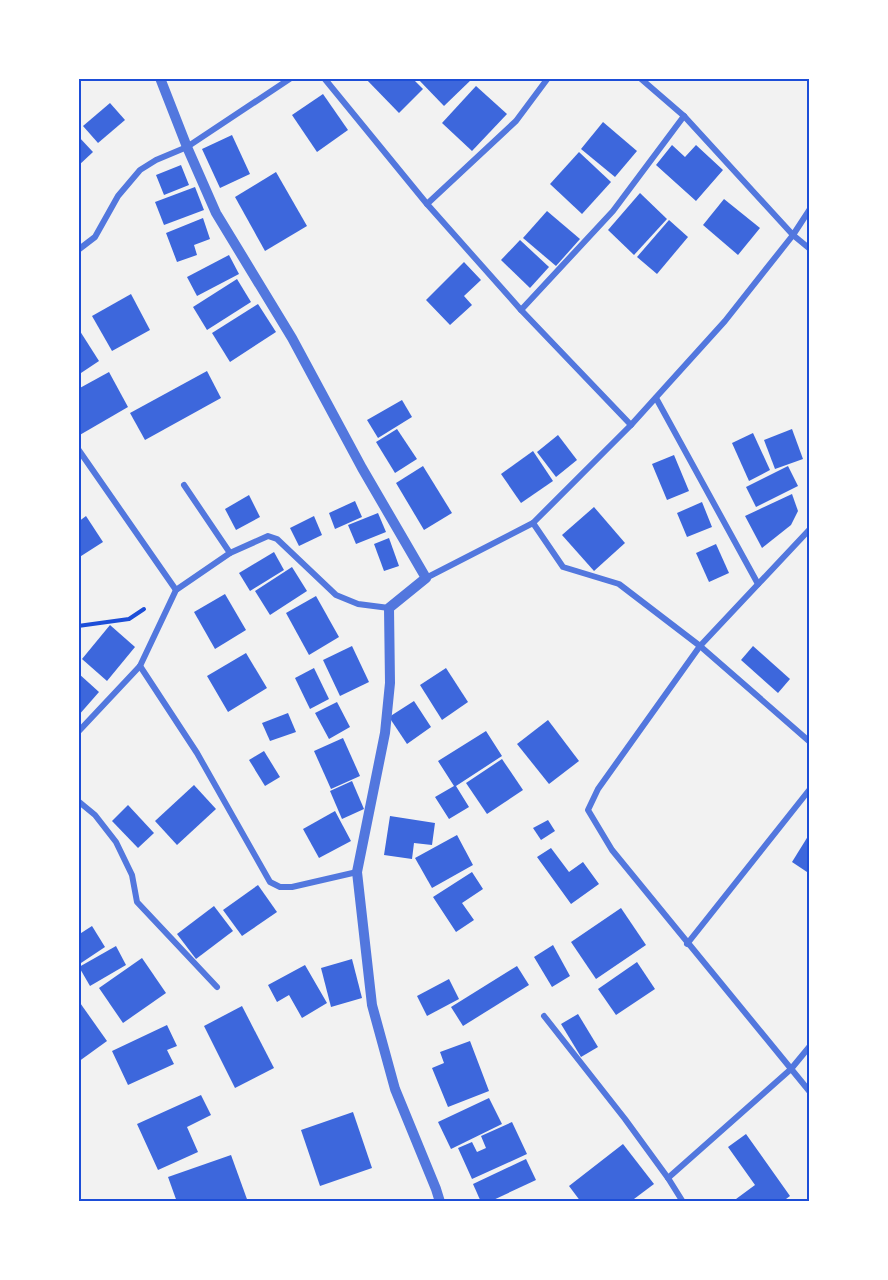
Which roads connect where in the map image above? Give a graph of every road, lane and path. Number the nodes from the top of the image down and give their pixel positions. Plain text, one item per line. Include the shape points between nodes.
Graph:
1 (160, 78) edge
2 (291, 78) edge
3 (324, 78) edge
4 (548, 78) edge
5 (640, 78) edge
6 (684, 116) junction
7 (187, 147) junction
8 (427, 204) junction
9 (810, 208) edge
10 (793, 235) junction
11 (810, 249) edge
12 (78, 250) edge
13 (521, 310) junction
14 (656, 398) junction
15 (631, 425) junction
16 (78, 449) edge
17 (184, 485) dead end
18 (533, 523) junction
19 (810, 530) edge
20 (230, 553) junction
21 (426, 578) junction
22 (759, 584) junction
23 (176, 590) junction
24 (389, 608) junction
25 (78, 626) edge
26 (700, 645) junction
27 (140, 666) junction
28 (78, 732) edge
29 (810, 742) edge
30 (810, 789) edge
31 (78, 801) edge
32 (357, 872) junction
33 (687, 944) junction
34 (217, 987) dead end
35 (544, 1016) dead end
36 (810, 1046) edge
37 (791, 1069) junction
38 (810, 1092) edge
39 (668, 1178) junction
40 (440, 1202) edge
41 (683, 1202) edge

1 - 7 street
2 - 7 street
3 - 8 street
4 - 8 street via 516,121
5 - 6 street
6 - 10 street
6 - 13 street via 613,211
7 - 12 street via 140,170 118,196 95,237
7 - 21 street via 216,213 292,338
8 - 13 street
9 - 10 street
10 - 11 street
10 - 14 street via 725,321
13 - 15 street
14 - 15 street
14 - 22 street
15 - 18 street
16 - 23 street
17 - 20 street
18 - 21 street
18 - 26 street via 563,567 619,585
19 - 22 street
20 - 23 street
20 - 24 street via 268,536 277,539 336,595 358,604
21 - 24 street
22 - 26 street
23 - 25 path via 129,619
23 - 27 street
24 - 32 street via 390,683 385,733
26 - 29 street
26 - 33 street via 598,789 588,810 612,850
27 - 28 street
27 - 32 street via 196,753 270,882 292,887
30 - 33 street
31 - 34 street via 116,842 132,875 137,902
32 - 40 street via 372,1005 395,1089
33 - 37 street
35 - 39 street
36 - 37 street
37 - 38 street
37 - 39 street
39 - 41 street

